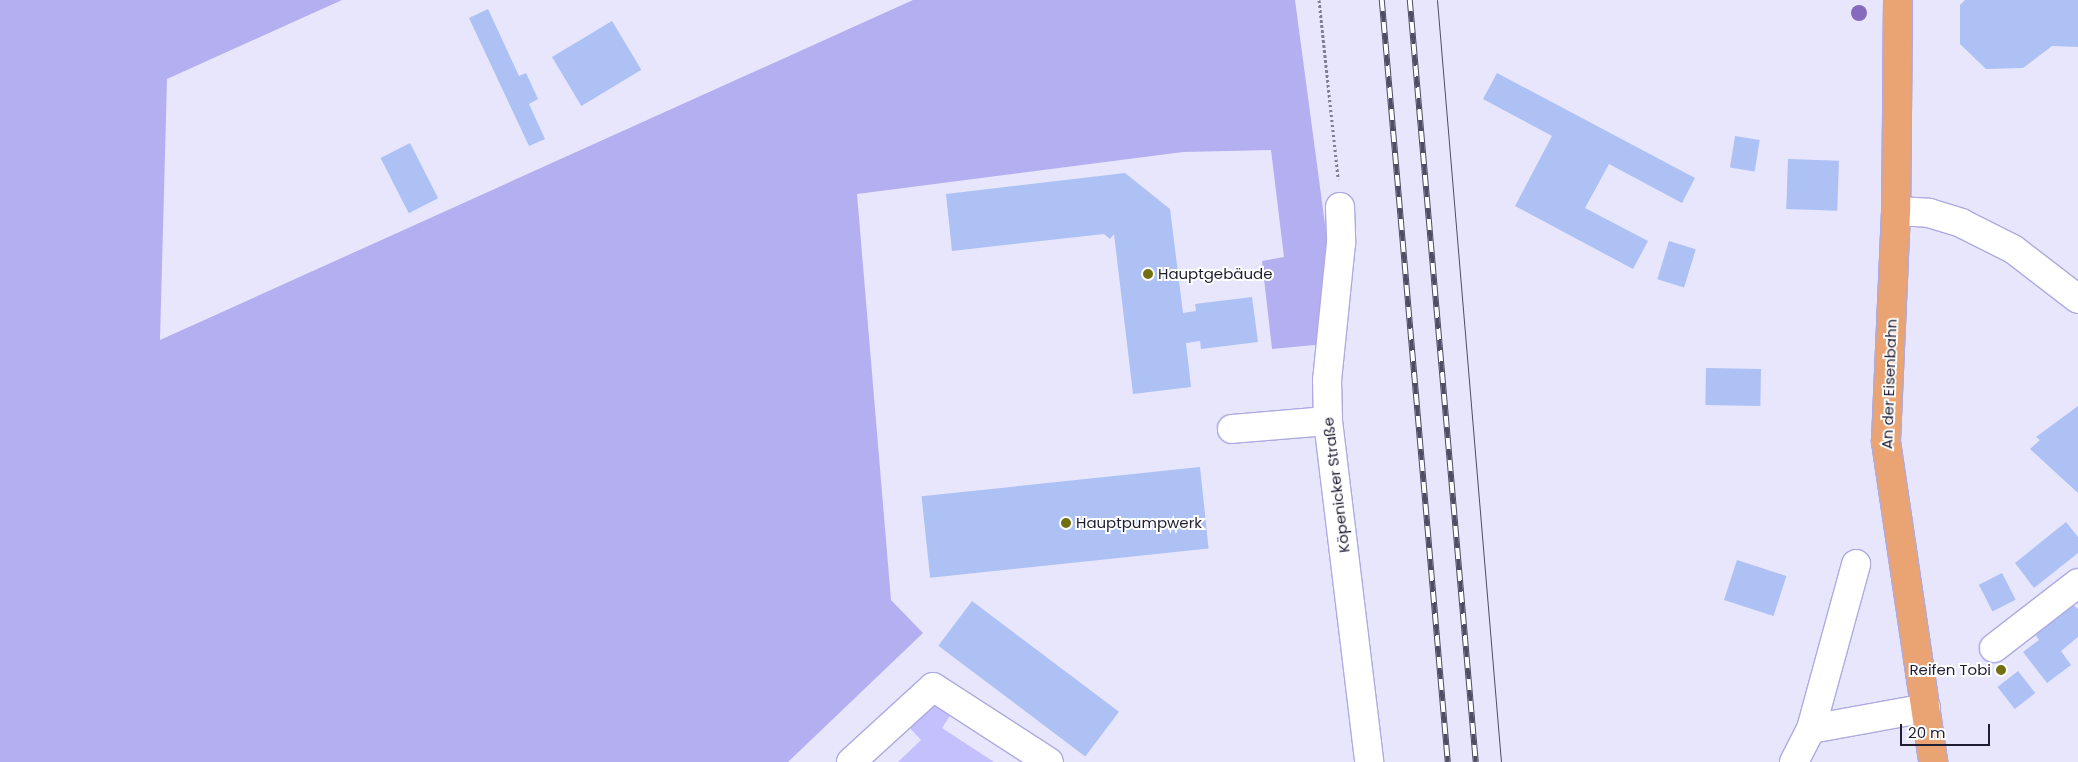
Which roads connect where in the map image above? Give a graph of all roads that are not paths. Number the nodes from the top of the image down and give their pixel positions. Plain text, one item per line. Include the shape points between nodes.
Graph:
1 (1898, 0) edge
2 (1340, 207) road end
3 (1896, 211) junction
4 (2078, 299) edge
5 (1328, 421) junction
6 (1232, 429) dead end
7 (1856, 564) dead end
8 (2078, 583) edge
9 (1994, 648) dead end
10 (1926, 708) junction
11 (1811, 729) junction
12 (851, 762) edge
13 (1049, 762) edge
14 (1369, 762) edge
15 (1794, 762) edge
16 (1933, 762) edge

1 - 3 main road, An der Eisenbahn
2 - 5 street, Köpenicker Straße via 1341,243 1327,380
3 - 4 street via 1929,213 1961,223 2013,249
3 - 10 main road, An der Eisenbahn via 1886,442
5 - 6 street
5 - 14 street, Köpenicker Straße
7 - 11 street
8 - 9 street
10 - 11 street
10 - 16 main road, An der Eisenbahn
11 - 15 street
12 - 13 street via 933,687

